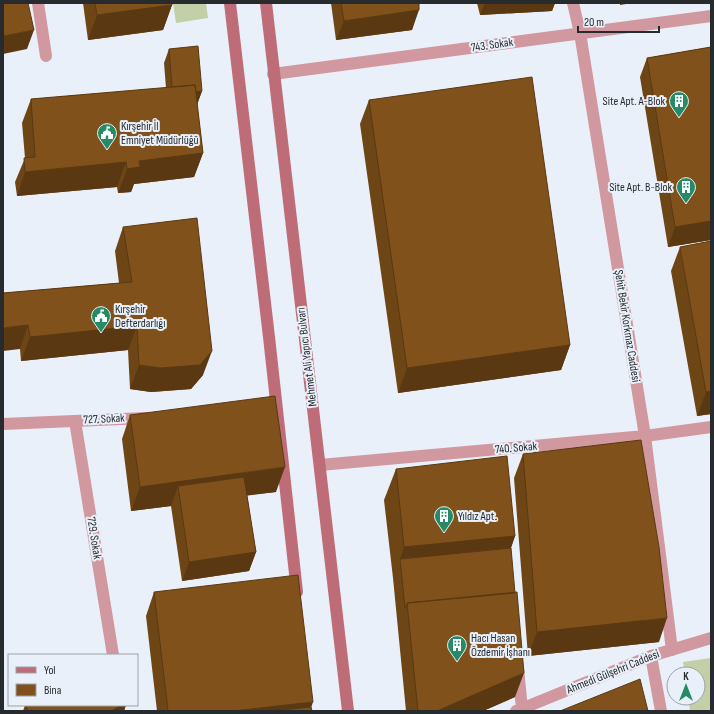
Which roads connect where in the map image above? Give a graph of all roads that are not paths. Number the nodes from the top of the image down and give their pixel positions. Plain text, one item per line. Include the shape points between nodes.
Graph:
1 (38, 3) edge
2 (230, 3) edge
3 (266, 3) edge
4 (573, 3) edge
5 (711, 16) edge
6 (580, 33) junction
7 (46, 56) dead end
8 (273, 74) junction
9 (262, 412) edge
10 (278, 412) junction
11 (161, 417) edge
12 (75, 421) junction
13 (3, 424) edge
14 (711, 427) edge
15 (645, 436) junction
16 (320, 465) junction
17 (298, 601) edge
18 (711, 638) edge
19 (672, 650) junction
20 (113, 654) edge
21 (516, 654) edge
22 (651, 656) junction
23 (519, 710) edge
24 (348, 711) edge
25 (661, 711) edge

1 - 7 street
2 - 10 main road
3 - 8 main road, Mehmet Ali Yapıcı Bulvarı
4 - 6 street, Şehit Bekir Korkmaz Caddesi
5 - 6 street, 743. Sokak
6 - 8 street, 743. Sokak
6 - 15 street, Şehit Bekir Korkmaz Caddesi
8 - 16 main road, Mehmet Ali Yapıcı Bulvarı
9 - 10 street
10 - 17 main road
11 - 12 street, 727. Sokak
12 - 13 street, 727. Sokak
12 - 20 street, 729. Sokak
14 - 15 street, 740. Sokak
15 - 16 street, 740. Sokak via 495,454
15 - 19 street, Şehit Bekir Korkmaz Caddesi
16 - 24 main road, Mehmet Ali Yapıcı Bulvarı
18 - 19 street, Ahmedi Gülşehri Caddesi
19 - 22 street, Ahmedi Gülşehri Caddesi
21 - 23 street
22 - 23 street, Ahmedi Gülşehri Caddesi
22 - 25 street

